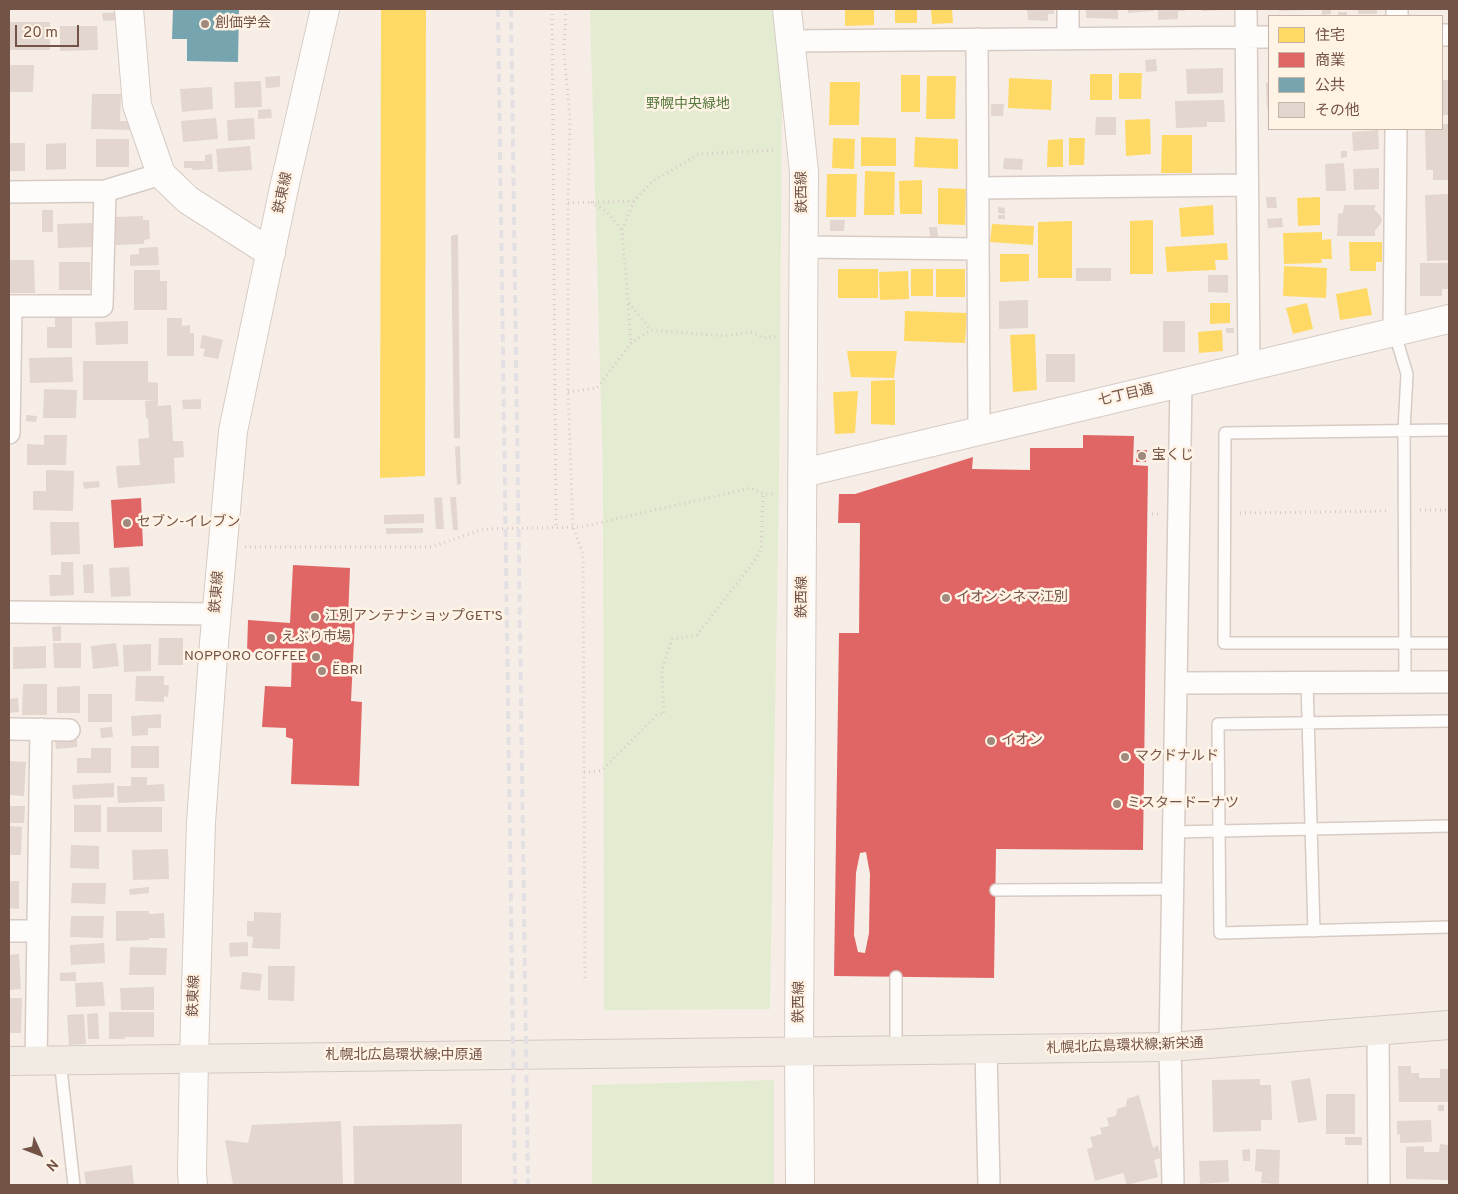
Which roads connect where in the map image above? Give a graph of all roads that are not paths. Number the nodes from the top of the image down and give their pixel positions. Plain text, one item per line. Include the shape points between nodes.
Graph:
1 (129, 9) edge
2 (325, 9) edge
3 (787, 9) edge
4 (1068, 9) edge
5 (1246, 9) edge
6 (1247, 37) junction
7 (1268, 37) edge
8 (977, 39) junction
9 (1068, 39) junction
10 (790, 41) junction
11 (1396, 130) edge
12 (161, 174) junction
13 (1248, 185) junction
14 (978, 188) junction
15 (105, 191) junction
16 (9, 192) edge
17 (804, 247) junction
18 (978, 248) junction
19 (271, 253) junction
20 (10, 306) edge
21 (1449, 320) edge
22 (1394, 331) junction
23 (1248, 366) junction
24 (1181, 383) junction
25 (1404, 430) junction
26 (1449, 430) edge
27 (979, 431) junction
28 (9, 433) edge
29 (804, 473) junction
30 (9, 612) edge
31 (216, 614) junction
32 (1405, 642) junction
33 (1449, 643) edge
34 (1307, 682) junction
35 (1405, 682) junction
36 (1449, 682) edge
37 (1176, 683) junction
38 (1449, 721) edge
39 (1308, 723) junction
40 (9, 729) edge
41 (41, 729) junction
42 (69, 730) dead end
43 (1449, 826) edge
44 (1311, 829) junction
45 (1174, 832) junction
46 (1218, 832) junction
47 (1173, 889) junction
48 (996, 890) dead end
49 (1449, 928) edge
50 (9, 931) edge
51 (38, 931) junction
52 (1314, 931) junction
53 (896, 977) dead end
54 (1449, 1025) edge
55 (1378, 1030) junction
56 (1170, 1047) junction
57 (986, 1050) junction
58 (896, 1051) junction
59 (800, 1052) junction
60 (194, 1058) junction
61 (48, 1060) junction
62 (9, 1061) edge
63 (74, 1185) edge
64 (193, 1185) edge
65 (800, 1185) edge
66 (989, 1185) edge
67 (1173, 1185) edge
68 (1379, 1185) edge

1 - 12 street via 137,105
2 - 19 street, 鉄東線
3 - 10 street, 鉄西線
4 - 9 street
5 - 6 street
6 - 7 street
6 - 9 street
6 - 13 street
8 - 9 street
8 - 10 street
8 - 14 street
10 - 17 street, 鉄西線 via 804,172
11 - 22 street
12 - 15 street
12 - 19 street via 188,200
13 - 14 street
13 - 23 street
14 - 18 street
15 - 16 street
15 - 20 street via 102,306
17 - 18 street
17 - 29 street, 鉄西線
18 - 27 street
19 - 31 street, 鉄東線 via 233,431
20 - 28 street
21 - 22 street, 七丁目通
22 - 23 street, 七丁目通
22 - 25 lane via 1407,374
23 - 24 street, 七丁目通
24 - 27 street, 七丁目通
24 - 37 street
25 - 26 lane
25 - 32 lane
25 - 32 lane via 1226,433 1224,643
27 - 29 street, 七丁目通
29 - 59 street, 鉄西線
30 - 31 street
31 - 60 street, 鉄東線 via 201,822
32 - 33 lane
32 - 35 lane
34 - 35 street
34 - 37 street
34 - 39 lane
35 - 36 street
37 - 45 street
38 - 39 lane
39 - 44 lane
39 - 46 lane via 1218,724
40 - 41 street
41 - 42 street
41 - 51 street
43 - 44 lane
44 - 46 lane
44 - 52 lane
45 - 46 lane
45 - 47 street
46 - 52 lane via 1220,933
47 - 48 lane
47 - 56 street
49 - 52 lane
50 - 51 street
51 - 61 street
53 - 58 lane
54 - 55 main road, 札幌北広島環状線;新栄通
55 - 56 main road, 札幌北広島環状線;新栄通
55 - 68 street
56 - 57 main road, 札幌北広島環状線;新栄通
56 - 67 street
57 - 58 main road, 札幌北広島環状線;新栄通
57 - 66 street
58 - 59 main road, 札幌北広島環状線;新栄通
59 - 60 main road, 札幌北広島環状線;中原通
59 - 65 street, 鉄西線
60 - 61 main road, 札幌北広島環状線;中原通
60 - 64 street, 鉄東線
61 - 62 main road, 札幌北広島環状線;中原通
61 - 63 lane

